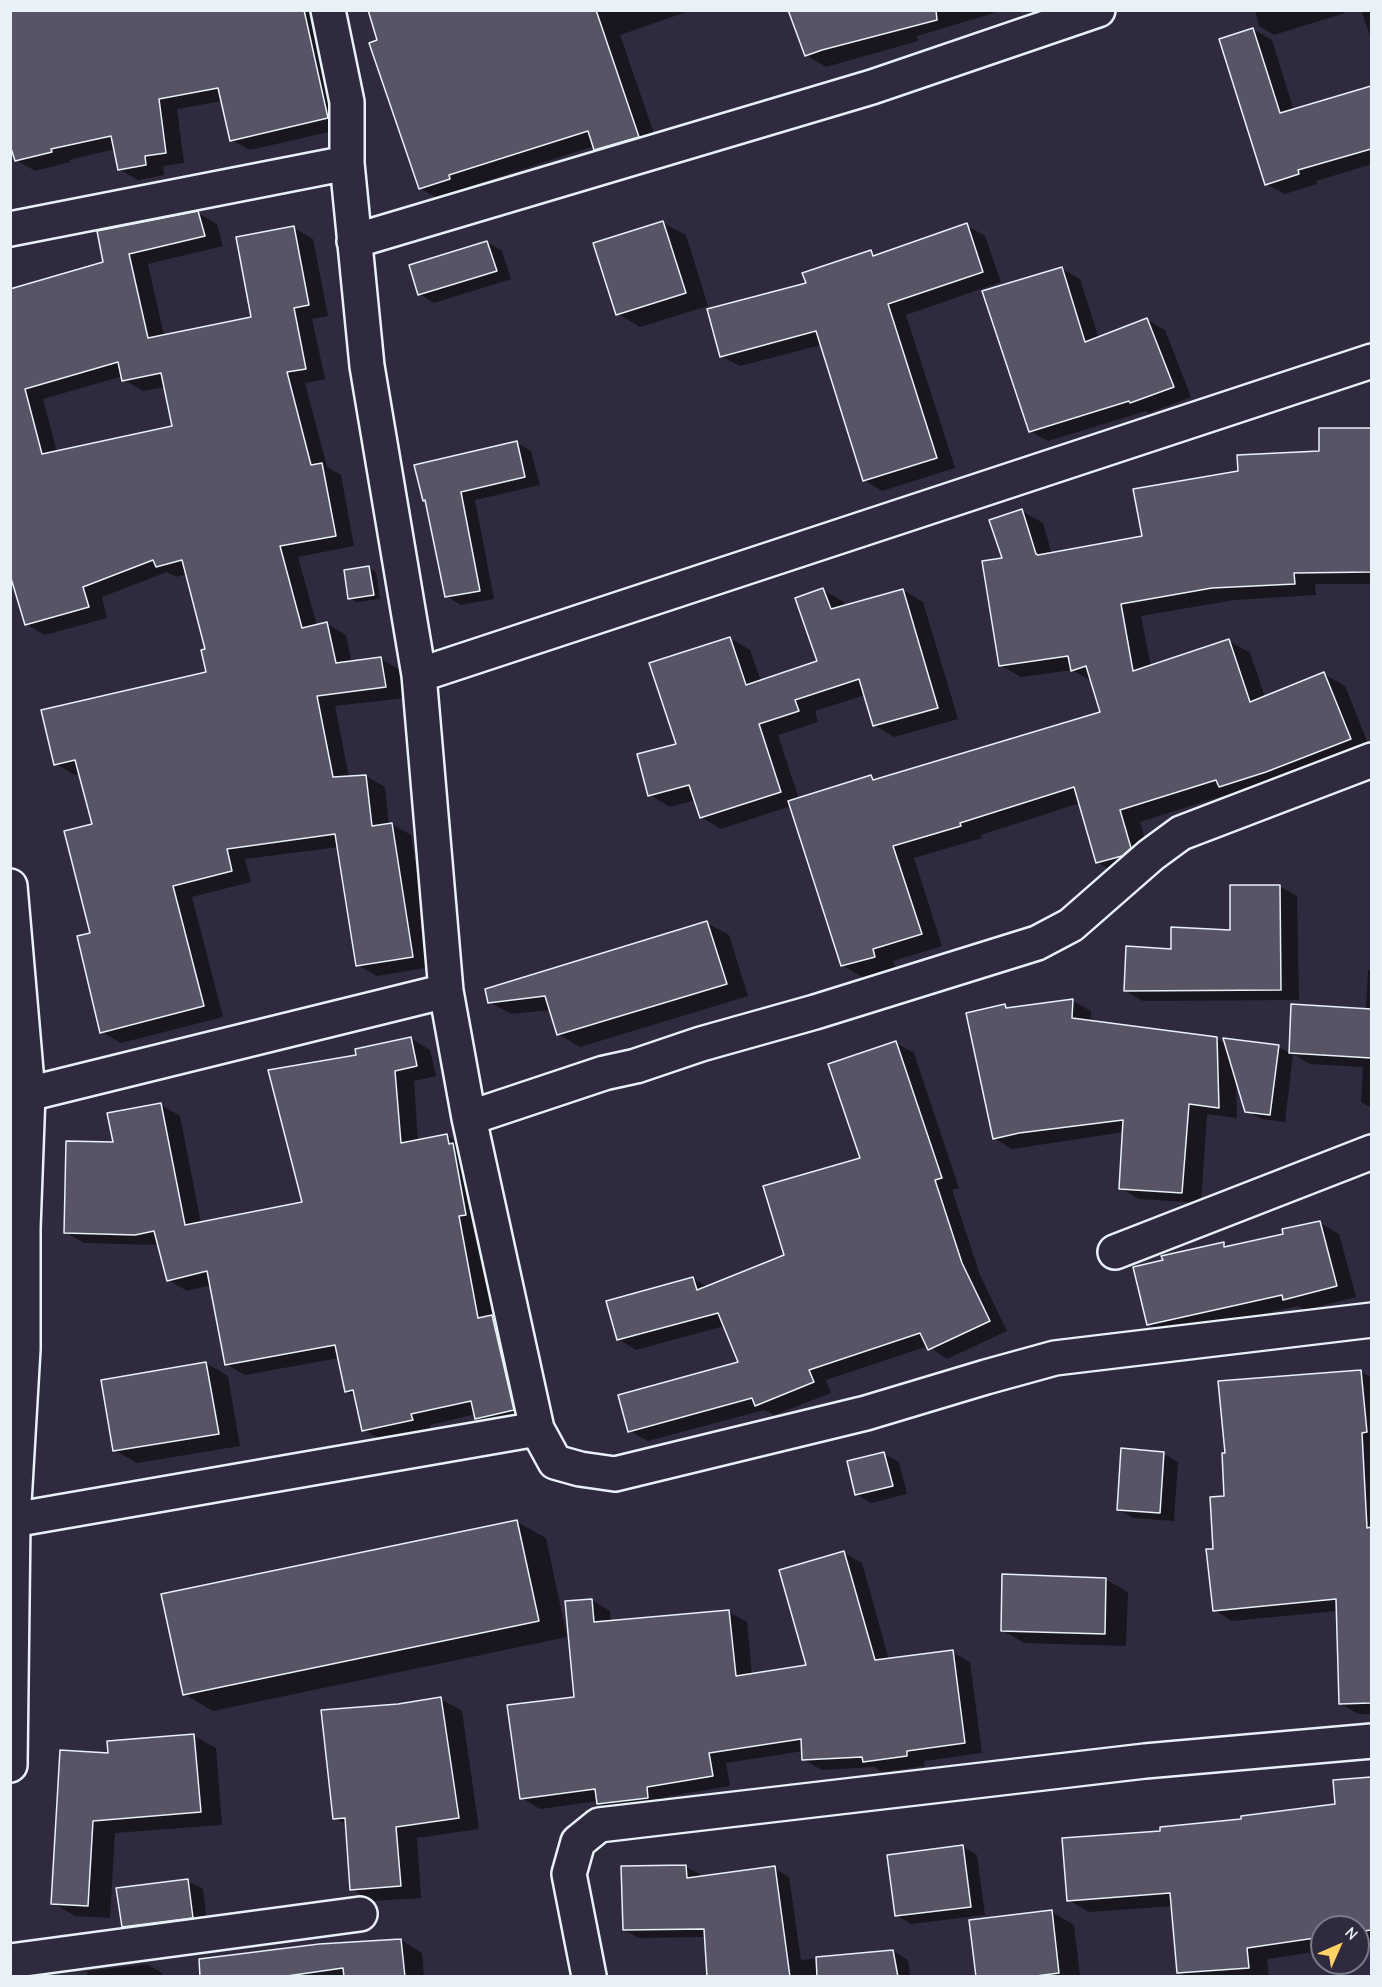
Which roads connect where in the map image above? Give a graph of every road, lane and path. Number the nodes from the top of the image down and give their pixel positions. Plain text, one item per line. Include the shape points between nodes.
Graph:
1 (328, 10) edge
2 (1098, 10) edge
3 (347, 163) junction
4 (10, 229) edge
5 (354, 241) junction
6 (1371, 361) edge
7 (419, 675) junction
8 (1371, 760) edge
9 (10, 886) edge
10 (446, 990) junction
11 (27, 1094) junction
12 (469, 1119) junction
13 (1371, 1152) edge
14 (1115, 1252) dead end
15 (1371, 1320) edge
16 (17, 1349) edge
17 (537, 1429) junction
18 (13, 1520) junction
19 (1371, 1741) edge
20 (10, 1765) edge
21 (360, 1914) dead end
22 (10, 1961) edge
23 (589, 1977) edge

1 - 3 street via 348,102
2 - 5 street via 872,87
3 - 4 street
3 - 5 street
5 - 7 street via 367,366
6 - 7 street
7 - 10 street
8 - 12 street via 1181,833 1071,924 1037,942 604,1073
9 - 11 street
10 - 11 street
10 - 12 street
11 - 16 street
12 - 17 street
13 - 14 street
15 - 17 street via 1055,1358 866,1413 615,1474 555,1462
16 - 18 street
17 - 18 street
18 - 20 street
19 - 23 street via 1145,1761 599,1825 578,1842 569,1874
21 - 22 street

